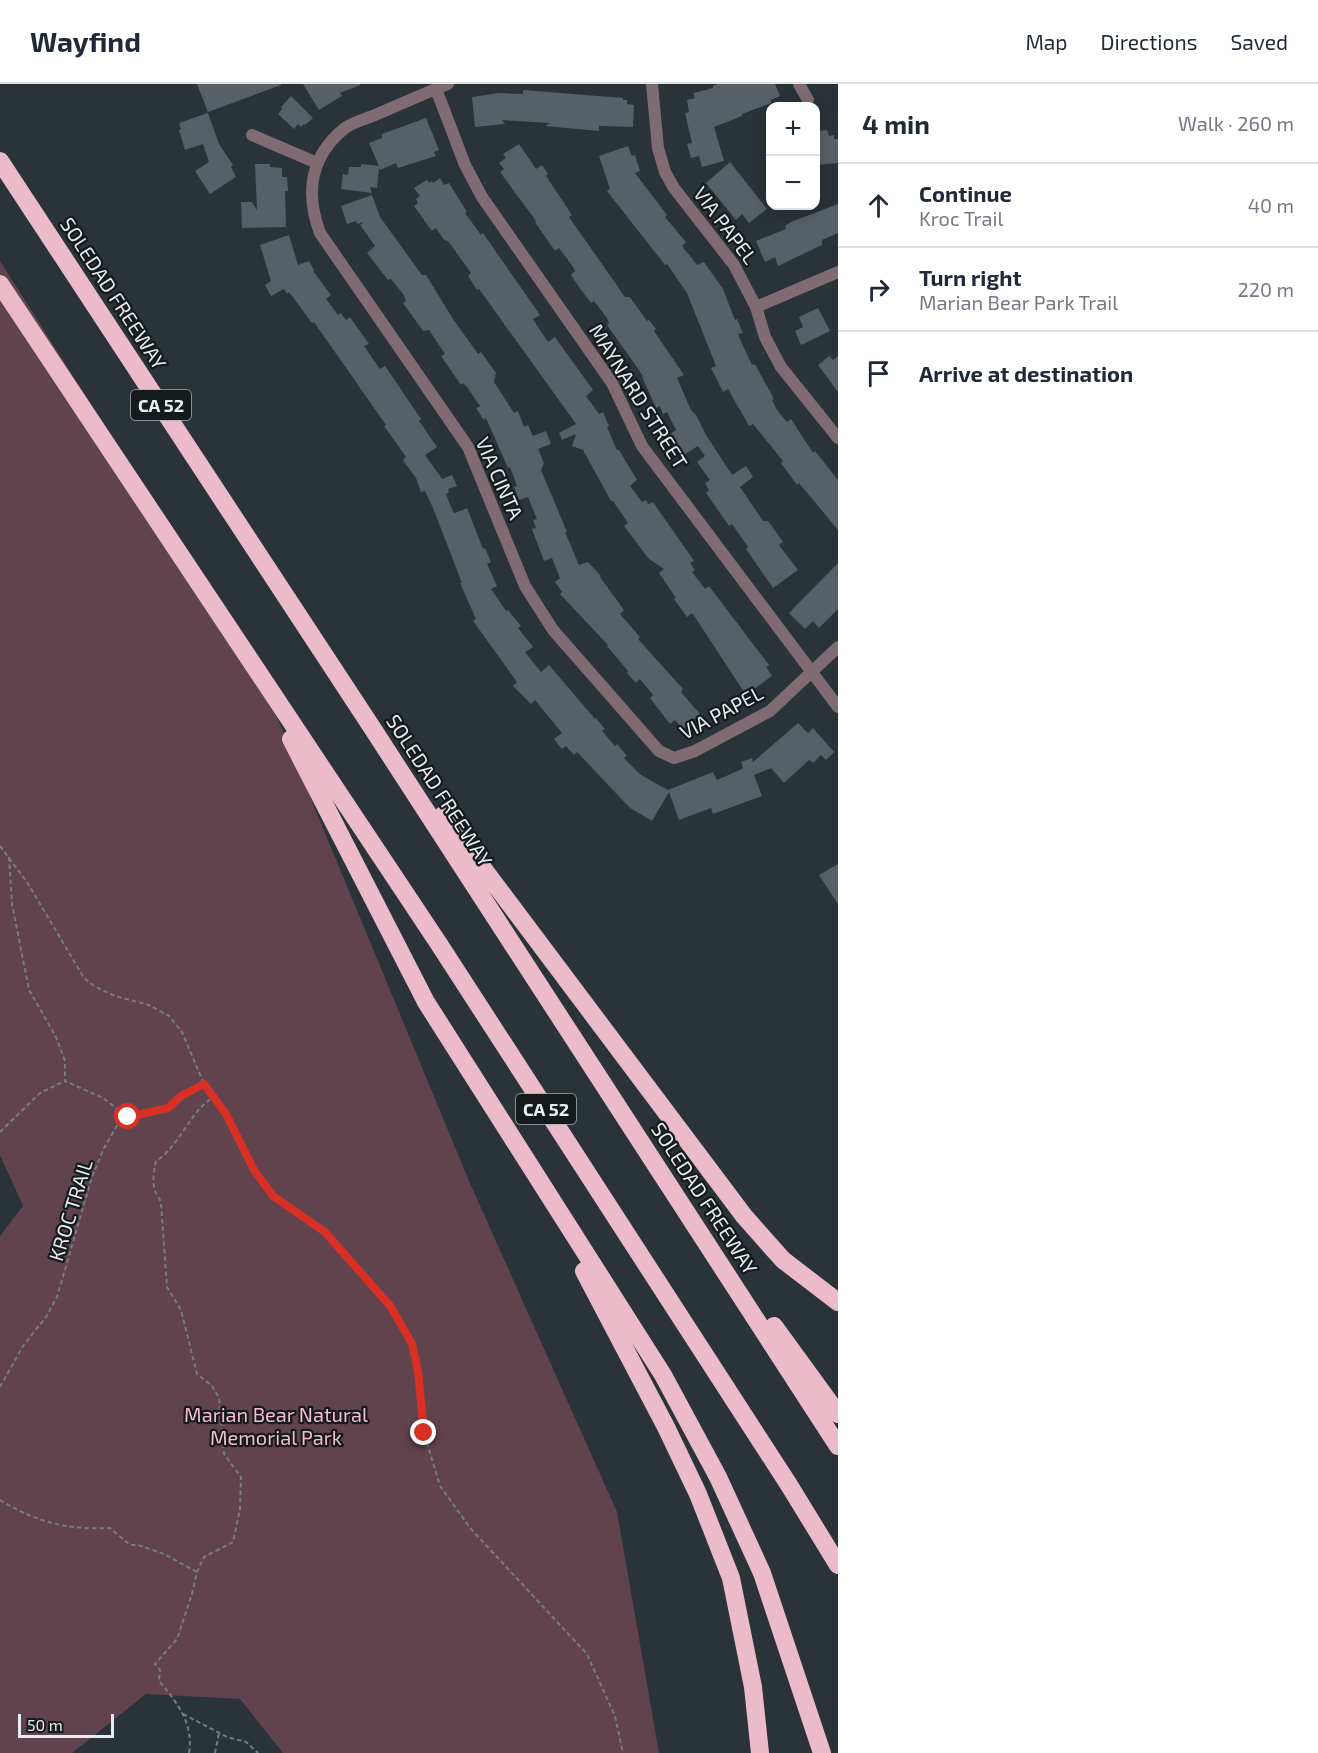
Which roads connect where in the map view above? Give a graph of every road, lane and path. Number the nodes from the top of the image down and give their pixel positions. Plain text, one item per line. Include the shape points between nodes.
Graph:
1 (652, 84) edge
2 (799, 84) edge
3 (442, 86) edge
4 (808, 100) dead end
5 (252, 135) dead end
6 (0, 161) edge
7 (317, 162) junction
8 (838, 272) edge
9 (0, 284) edge
10 (756, 307) junction
11 (838, 438) edge
12 (838, 648) edge
13 (322, 649) junction
14 (248, 658) junction
15 (811, 671) junction
16 (838, 707) edge
17 (674, 758) joint
18 (0, 846) edge
19 (9, 857) junction
20 (65, 1081) junction
21 (204, 1084) junction
22 (213, 1098) junction
23 (128, 1117) junction
24 (0, 1132) edge
25 (653, 1158) junction
26 (527, 1164) junction
27 (838, 1302) edge
28 (0, 1387) edge
29 (838, 1414) edge
30 (838, 1446) edge
31 (0, 1500) edge
32 (838, 1564) edge
33 (197, 1572) junction
34 (183, 1714) junction
35 (219, 1733) junction
36 (821, 1748) edge
37 (760, 1749) edge
38 (189, 1753) edge
39 (215, 1753) edge
40 (258, 1753) edge
41 (623, 1753) edge

1 - 10 street, VIA PAPEL via 658,148 665,172 734,265
2 - 4 street
3 - 7 street via 346,128
3 - 15 street, MAYNARD STREET via 465,165 482,197 612,383 642,446
5 - 7 street
6 - 13 highway, SOLEDAD FREEWAY / CA 52
7 - 17 street, VIA CINTA via 310,191 320,233 468,447 525,586 553,630 659,751
8 - 10 street
9 - 14 highway, CA 52
10 - 11 street, VIA PAPEL via 765,337 781,367
12 - 15 street, VIA PAPEL
13 - 25 highway, SOLEDAD FREEWAY / CA 52
13 - 27 highway via 744,1216 783,1260
14 - 26 highway via 426,1002
14 - 32 highway, CA 52 via 439,944
15 - 16 street, MAYNARD STREET
15 - 17 street, VIA PAPEL via 770,711
18 - 19 path
19 - 20 path via 12,904 29,990 56,1037 65,1061
19 - 21 path via 84,978 104,991 150,1005 169,1016 189,1045
20 - 23 path via 102,1098
20 - 24 path via 40,1093
21 - 22 path
21 - 23 path, KROC TRAIL via 168,1108
22 - 33 path via 202,1105 165,1155 156,1161 153,1180 161,1204 167,1287 181,1310 197,1374 219,1398 224,1454 241,1477 233,1542 204,1557
22 - 41 path via 273,1196 325,1232 391,1307 412,1344 424,1433 440,1486 471,1529 587,1654 615,1716
23 - 28 path, KROC TRAIL via 118,1125 104,1148 92,1177 57,1297
25 - 29 highway
25 - 30 highway, SOLEDAD FREEWAY / CA 52
26 - 36 highway via 663,1375 723,1488 762,1573
26 - 37 highway via 698,1494 731,1578
31 - 33 path via 60,1526 110,1528 130,1545 164,1554
33 - 34 path via 177,1639 155,1664 160,1670 159,1681
34 - 35 path
34 - 38 path via 191,1740
35 - 39 path
35 - 40 path via 246,1742

